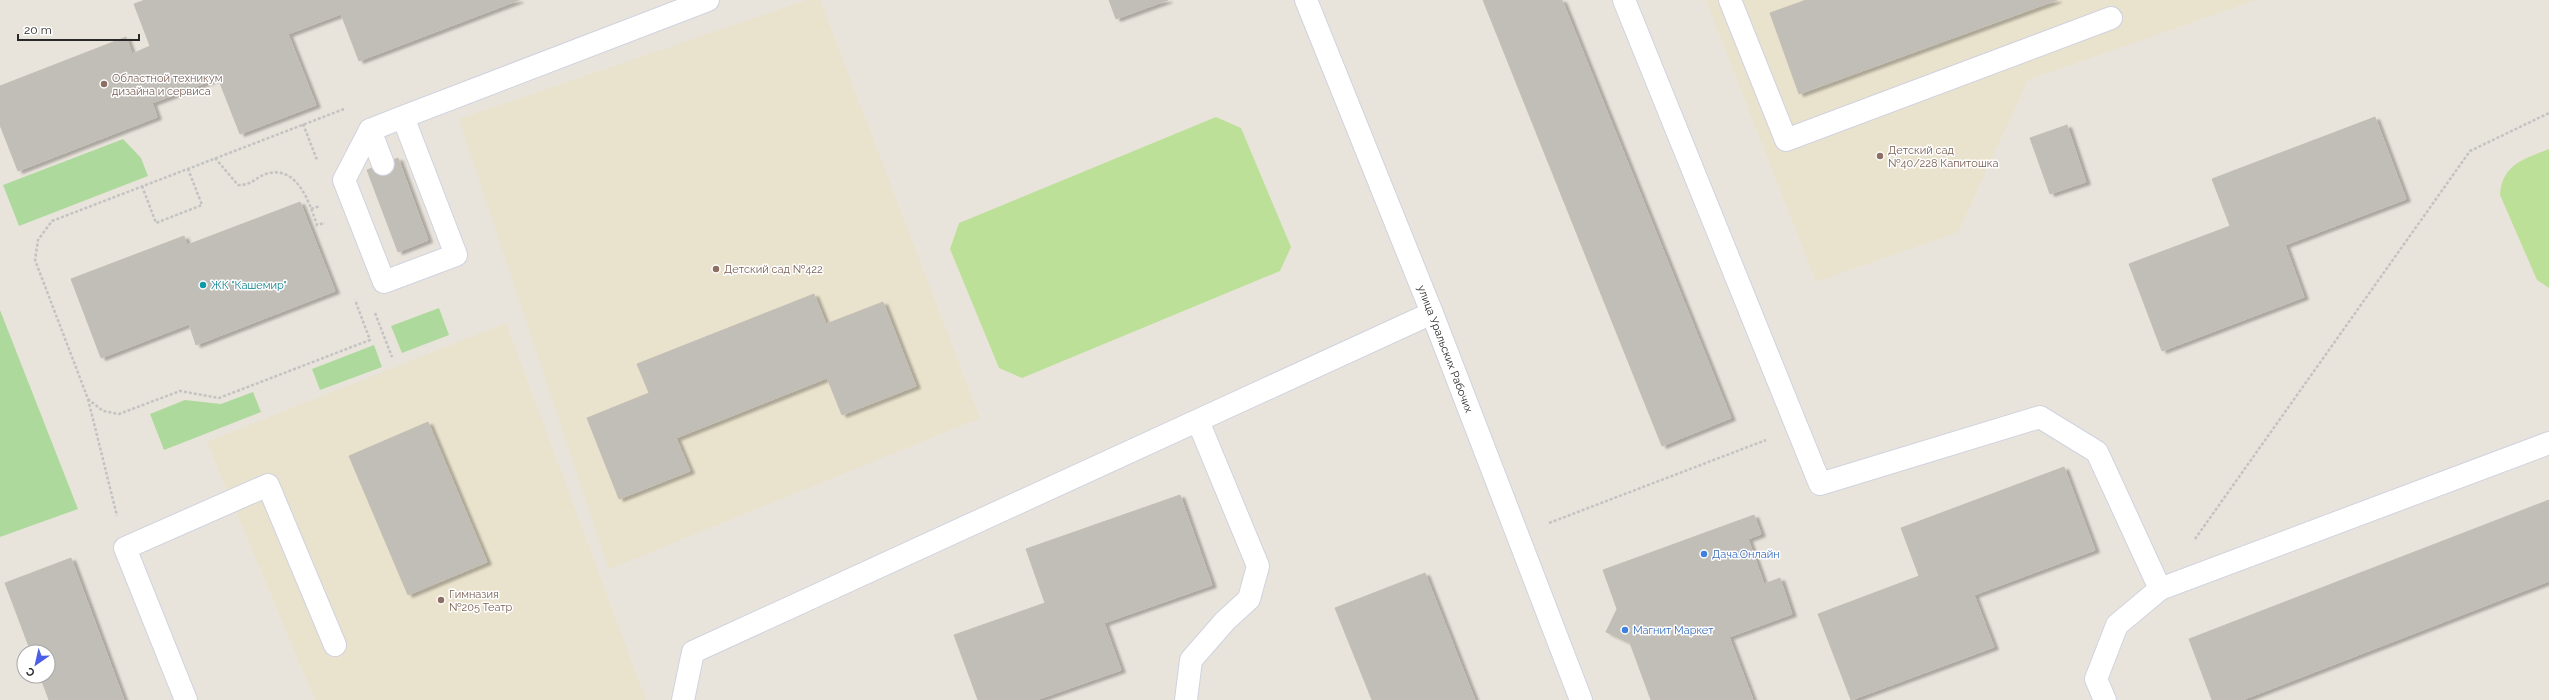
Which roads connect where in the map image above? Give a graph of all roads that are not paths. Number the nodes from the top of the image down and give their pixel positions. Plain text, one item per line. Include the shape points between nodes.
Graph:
1 (708, 0) edge
2 (1306, 0) edge
3 (1624, 0) edge
4 (1730, 0) edge
5 (2111, 18) dead end
6 (403, 117) junction
7 (370, 130) junction
8 (383, 164) dead end
9 (1432, 314) junction
10 (1198, 421) junction
11 (2549, 443) edge
12 (2160, 589) junction
13 (336, 645) dead end
14 (186, 700) edge
15 (683, 700) edge
16 (1186, 700) edge
17 (1581, 700) edge
18 (2105, 700) edge

1 - 6 street
2 - 9 street, улица Уральских Рабочих
3 - 12 street via 1820,484 2040,417 2097,452
4 - 5 street via 1786,140
6 - 7 street
6 - 7 street via 456,255 384,282 344,180
7 - 8 street
9 - 10 street
9 - 17 street, улица Уральских Рабочих
10 - 15 street via 693,652
10 - 16 street via 1258,566 1249,598 1191,660
11 - 12 street
12 - 18 street via 2117,625 2096,678
13 - 14 street via 268,485 125,548

